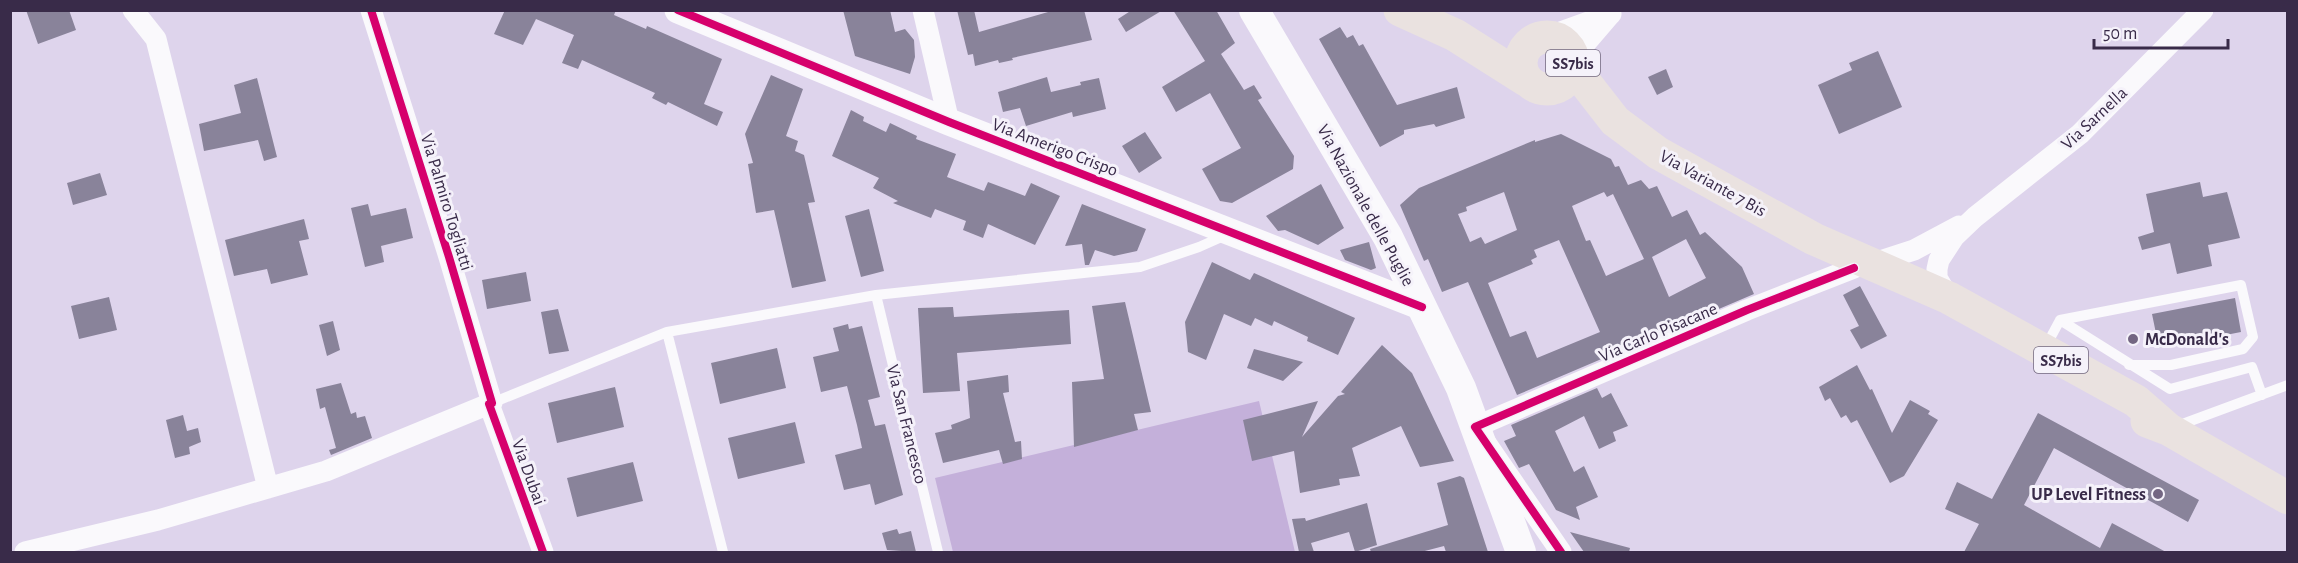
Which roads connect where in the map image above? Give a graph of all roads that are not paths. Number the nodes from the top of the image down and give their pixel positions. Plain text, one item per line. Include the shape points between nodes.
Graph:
1 (134, 10) edge
2 (371, 10) edge
3 (678, 10) edge
4 (922, 10) edge
5 (1400, 10) edge
6 (2203, 10) edge
7 (1612, 12) edge
8 (1262, 15) edge
9 (1455, 34) junction
10 (1543, 37) junction
11 (1573, 62) junction
12 (1533, 85) junction
13 (1615, 121) junction
14 (948, 122) junction
15 (1975, 217) junction
16 (1231, 232) junction
17 (1914, 250) junction
18 (1864, 266) junction
19 (1914, 284) junction
20 (876, 295) junction
21 (1949, 298) junction
22 (1422, 307) junction
23 (2060, 320) junction
24 (667, 332) junction
25 (1976, 332) junction
26 (2044, 350) junction
27 (2129, 365) junction
28 (2288, 386) edge
29 (2262, 395) junction
30 (490, 404) junction
31 (1475, 427) junction
32 (2168, 429) junction
33 (268, 488) junction
34 (2288, 498) edge
35 (25, 552) edge
36 (543, 552) edge
37 (723, 552) edge
38 (938, 552) edge
39 (1521, 552) edge
40 (1561, 552) edge

1 - 33 street via 156,39
2 - 30 street, Via Palmiro Togliatti via 449,257
3 - 14 street, Via Amerigo Crispo
4 - 14 street
5 - 9 main road, Via Variante 7 Bis / SS7bis
6 - 15 street, Via Sarnella via 2080,134
7 - 10 street
7 - 11 street
8 - 22 main road, Via Nazionale delle Puglie via 1388,237
9 - 10 main road, Via Variante 7 Bis / SS7bis
9 - 12 main road, Via Variante 7 Bis / SS7bis
10 - 11 main road, SS7bis via 1564,43
10 - 12 main road, SS7bis via 1531,42 1521,56 1522,73
11 - 12 main road, SS7bis via 1565,83 1558,88
11 - 13 main road, Via Variante 7 Bis / SS7bis
12 - 13 main road, Via Variante 7 Bis / SS7bis
13 - 18 main road, Via Variante 7 Bis / SS7bis via 1658,153
14 - 16 street, Via Amerigo Crispo
15 - 17 street, Via Carlo Pisacane
15 - 21 street via 1953,237 1939,260 1937,278
16 - 20 lane via 1199,248 1140,267
16 - 22 street, Via Amerigo Crispo
17 - 18 street, Via Carlo Pisacane
17 - 19 street via 1908,260
18 - 19 main road, Via Variante 7 Bis / SS7bis
18 - 25 main road, Via Variante 7 Bis / SS7bis via 1937,316
18 - 31 street, Via Carlo Pisacane via 1747,310
19 - 21 main road, Via Variante 7 Bis / SS7bis
19 - 25 main road, Via Variante 7 Bis / SS7bis
20 - 24 lane
20 - 38 lane, Via San Francesco
21 - 26 main road, Via Variante 7 Bis / SS7bis
22 - 31 main road, Via Nazionale delle Puglie
23 - 26 lane
23 - 27 lane
23 - 27 lane via 2241,285 2253,337 2243,349 2171,365
24 - 30 lane
24 - 37 lane
25 - 32 main road, Via Variante 7 Bis / SS7bis via 2127,414
26 - 32 main road, Via Variante 7 Bis / SS7bis via 2136,401
27 - 29 lane via 2170,389 2252,367
28 - 29 lane
29 - 32 lane
30 - 33 street via 326,471
30 - 36 street, Via Dubai
31 - 39 main road, Via Nazionale delle Puglie
31 - 40 street
32 - 34 main road, Via Variante 7 Bis / SS7bis
33 - 35 street

